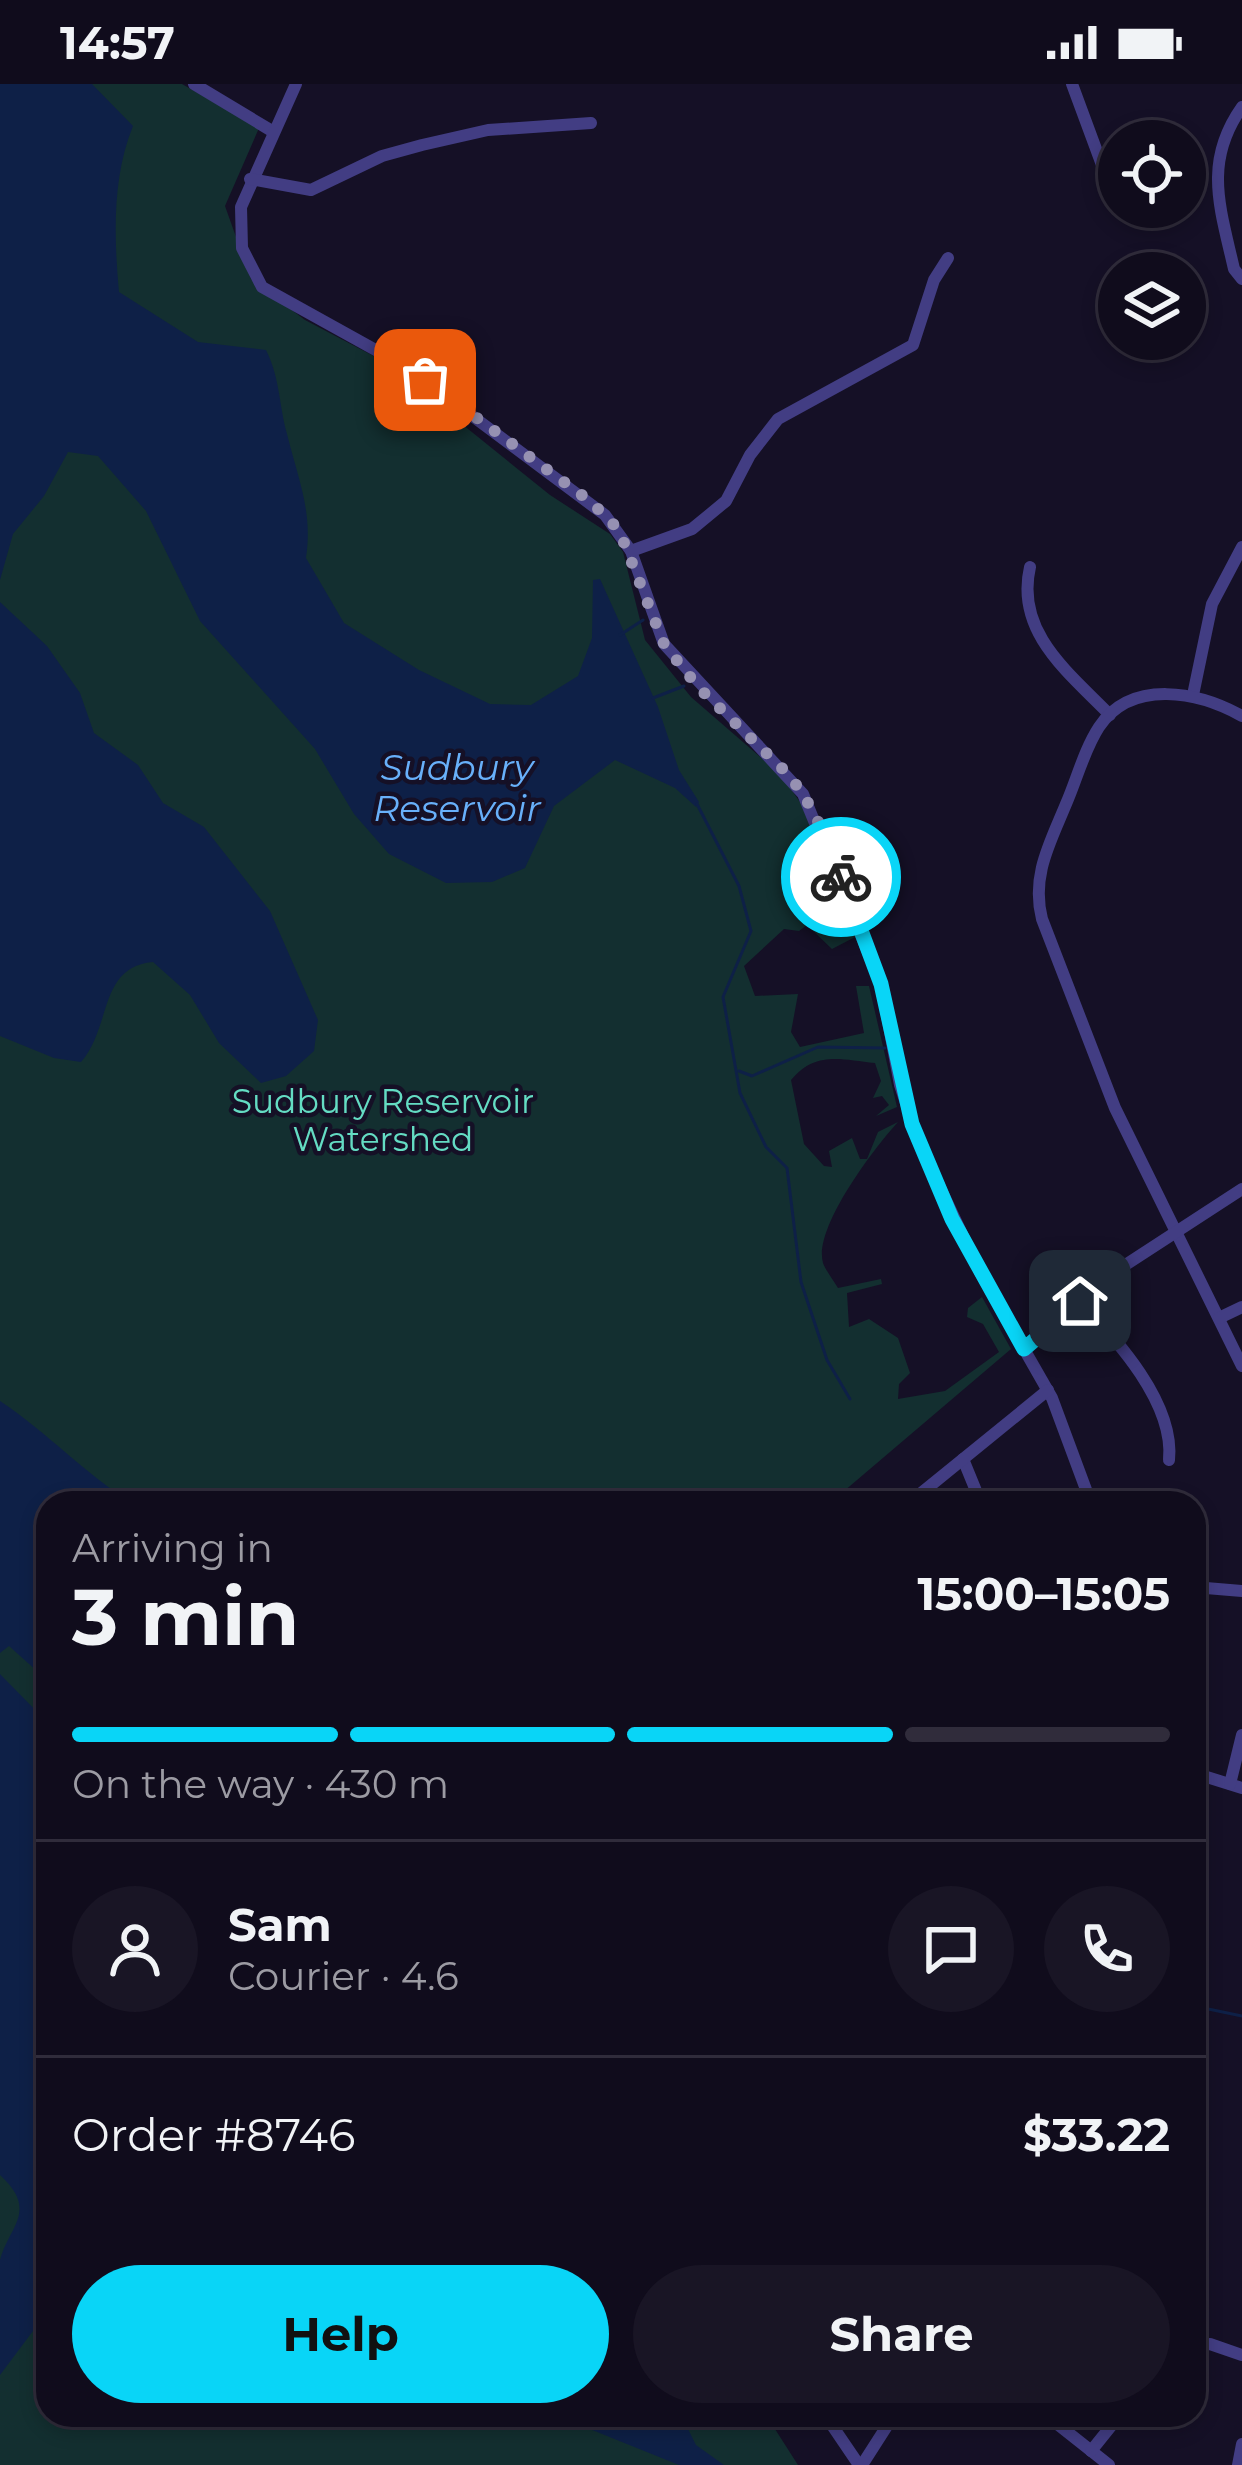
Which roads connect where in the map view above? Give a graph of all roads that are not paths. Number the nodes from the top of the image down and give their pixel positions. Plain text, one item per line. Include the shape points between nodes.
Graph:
1 (194, 84) edge
2 (296, 84) edge
3 (1072, 84) edge
4 (1242, 107) edge
5 (591, 123) dead end
6 (272, 131) junction
7 (1098, 154) edge
8 (250, 179) junction
9 (948, 258) dead end
10 (1242, 279) edge
11 (1242, 547) edge
12 (631, 551) junction
13 (1030, 567) dead end
14 (1193, 695) junction
15 (1110, 715) junction
16 (1242, 716) edge
17 (1242, 1189) edge
18 (1179, 1231) junction
19 (1080, 1301) junction
20 (1242, 1307) edge
21 (1219, 1318) junction
22 (1024, 1349) junction
23 (1242, 1366) edge
24 (1048, 1390) junction
25 (963, 1459) junction
26 (1169, 1460) dead end
27 (924, 1491) edge
28 (976, 1491) edge
29 (1086, 1491) edge
30 (1206, 1588) edge
31 (1242, 1592) edge
32 (1242, 1735) edge
33 (1206, 1777) edge
34 (1236, 1786) edge
35 (1206, 2344) edge
36 (1242, 2355) edge
37 (834, 2427) edge
38 (886, 2427) edge
39 (1061, 2427) edge
40 (1110, 2427) edge
41 (1242, 2444) edge
42 (1091, 2451) junction
43 (860, 2465) edge
44 (1109, 2465) edge
45 (1238, 2465) edge

1 - 6 street
2 - 6 street
3 - 7 street
4 - 10 street via 1218,151 1217,178
5 - 8 street via 488,130 422,145 311,190
6 - 8 street
8 - 12 street via 238,229 262,287 425,380 590,501
9 - 12 street via 913,345 778,419 726,501 692,529
11 - 14 street via 1212,604
12 - 22 street via 664,644 778,761 814,812 881,984 920,1143
13 - 15 street via 1025,601 1034,629
14 - 15 street via 1143,698
14 - 16 street
15 - 18 street via 1040,869 1037,901 1114,1108
17 - 18 street
18 - 19 street
18 - 21 street
19 - 22 street
19 - 26 street via 1136,1364 1167,1432
20 - 21 street
21 - 23 street
22 - 24 street
24 - 25 street
24 - 29 street
25 - 27 street
25 - 28 street
30 - 31 street
32 - 34 street
33 - 34 street
35 - 36 street
37 - 43 street
38 - 43 street
39 - 42 street
40 - 42 street
41 - 45 street
42 - 44 street

